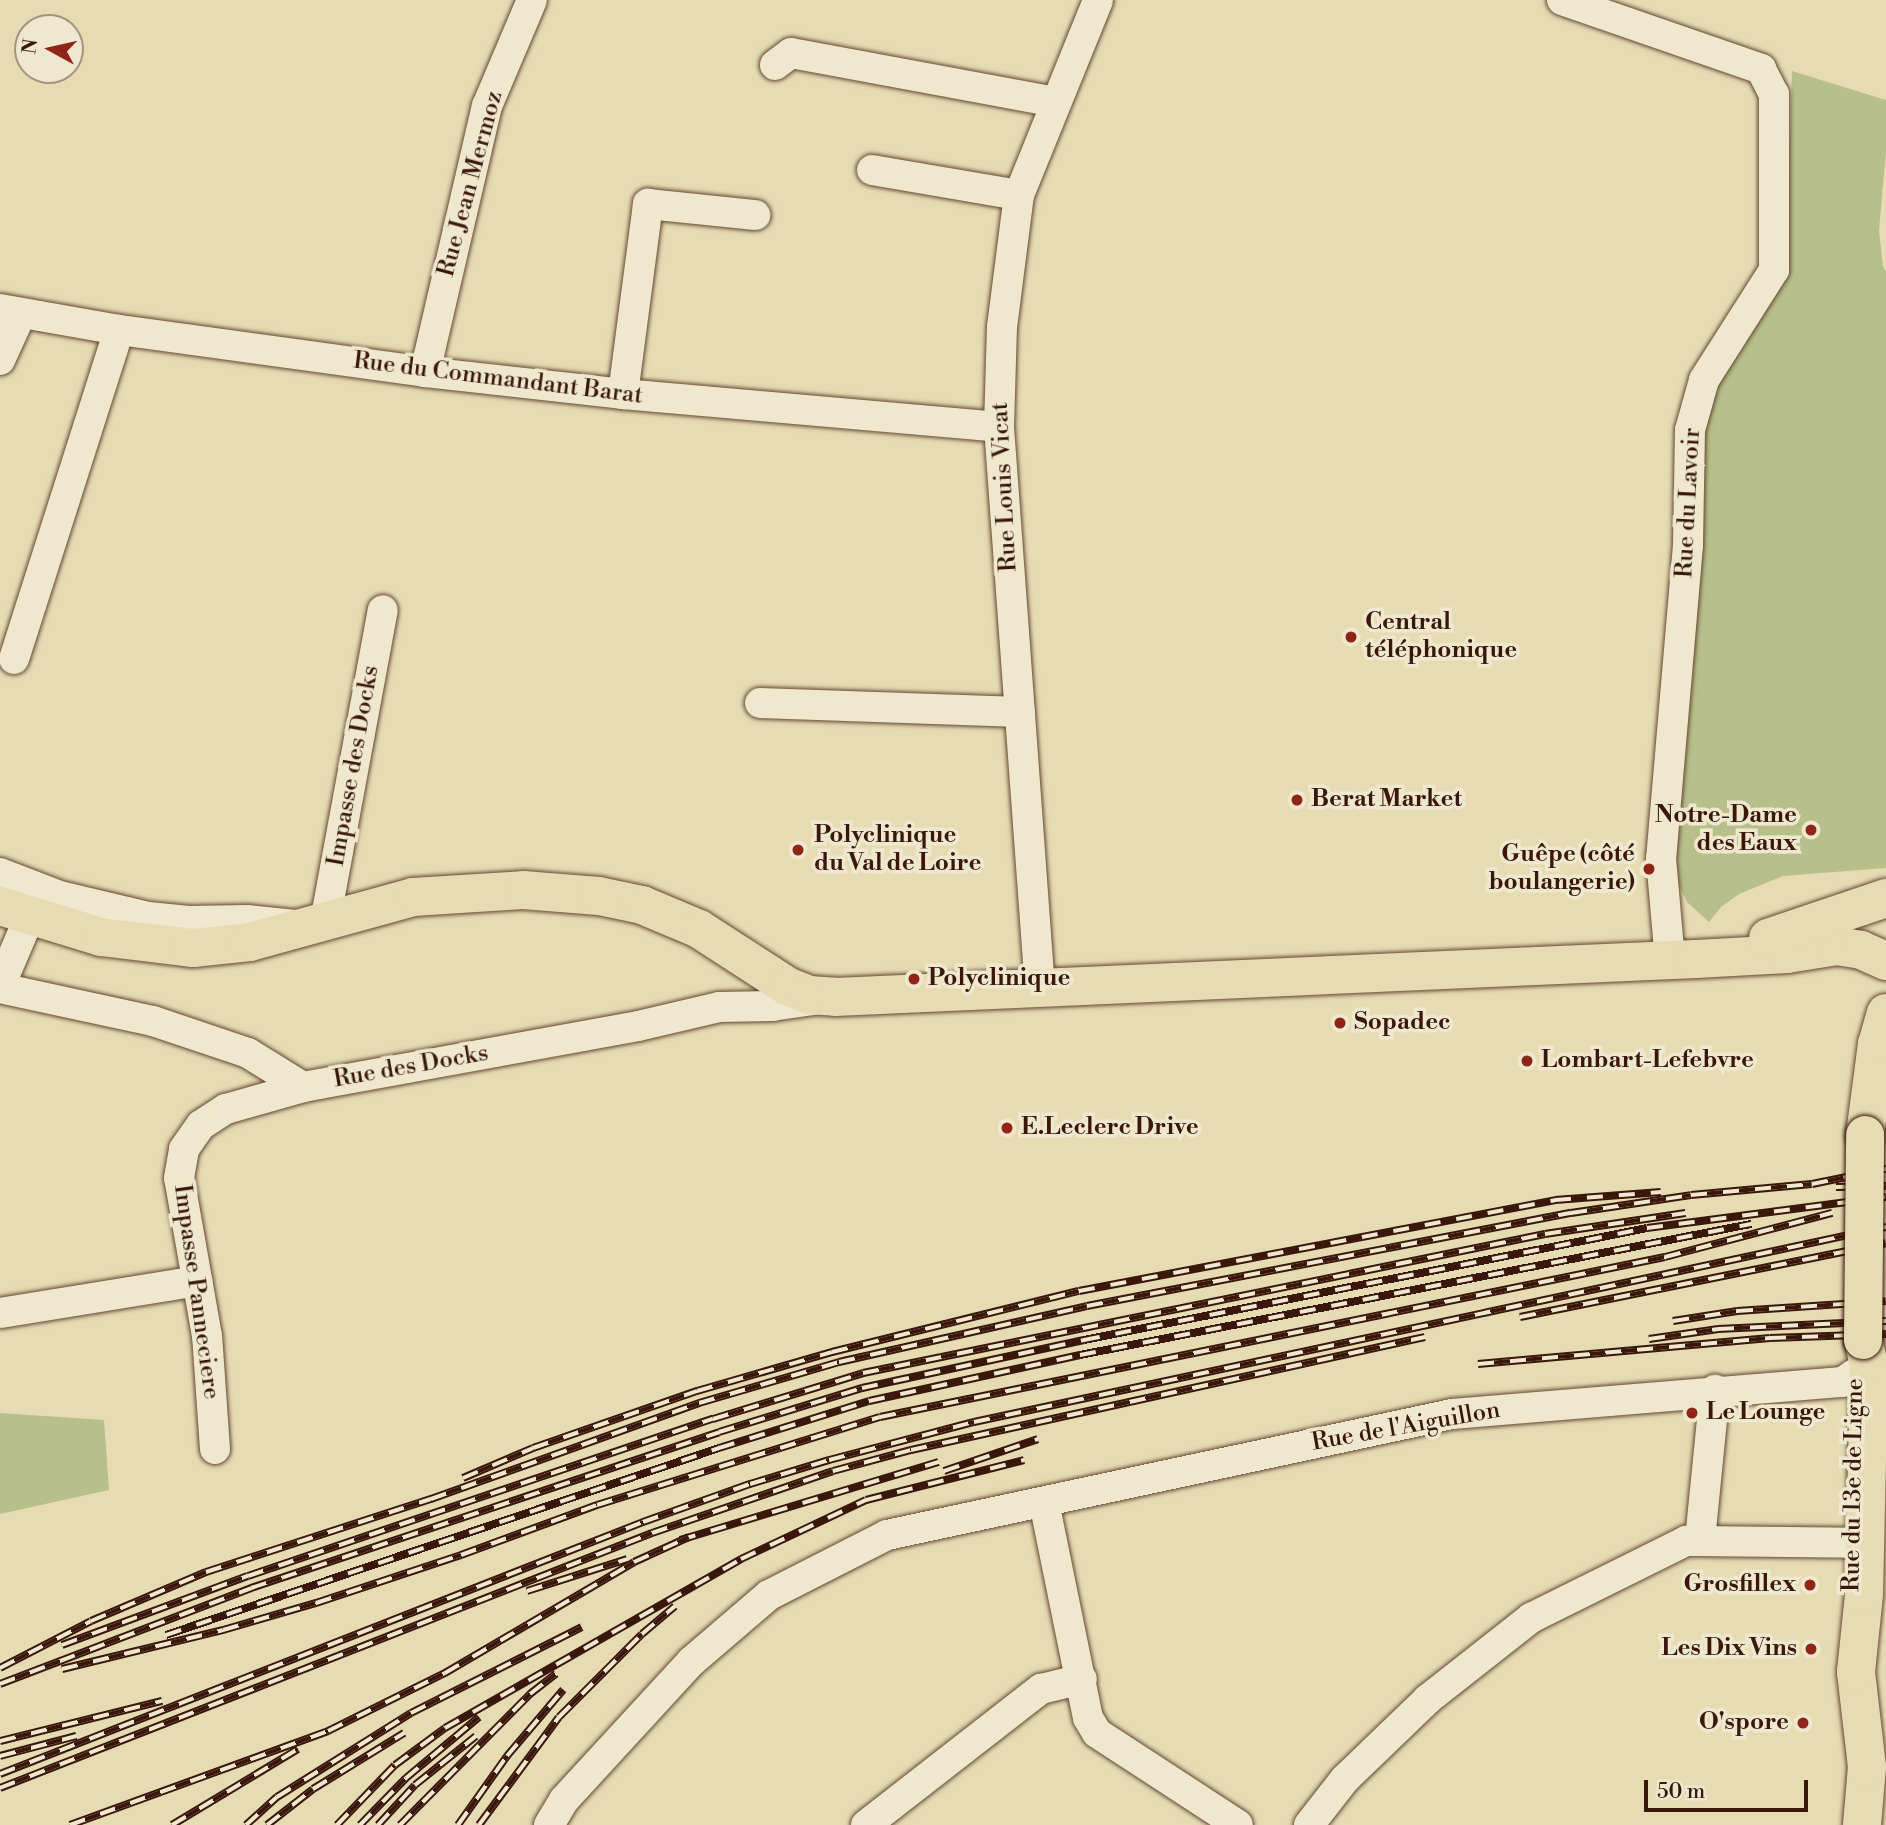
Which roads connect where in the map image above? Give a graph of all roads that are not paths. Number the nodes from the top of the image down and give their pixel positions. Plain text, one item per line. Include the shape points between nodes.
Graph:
1 (532, 0) edge
2 (1098, 0) edge
3 (1562, 0) edge
4 (775, 65) dead end
5 (1056, 102) junction
6 (872, 170) dead end
7 (1019, 195) junction
8 (755, 215) dead end
9 (10, 312) edge
10 (119, 330) junction
11 (0, 360) edge
12 (425, 372) junction
13 (623, 394) junction
14 (999, 427) junction
15 (383, 610) dead end
16 (14, 659) dead end
17 (760, 703) dead end
18 (1020, 712) junction
19 (0, 873) edge
20 (1886, 898) edge
21 (15, 912) edge
22 (317, 924) junction
23 (1683, 960) junction
24 (1886, 961) edge
25 (0, 987) edge
26 (1040, 989) junction
27 (835, 997) junction
28 (1886, 1013) edge
29 (1886, 1068) edge
30 (303, 1087) junction
31 (1866, 1119) junction
32 (197, 1282) junction
33 (0, 1313) edge
34 (1858, 1357) junction
35 (1715, 1390) junction
36 (215, 1449) dead end
37 (1044, 1502) junction
38 (1700, 1540) junction
39 (1846, 1543) junction
40 (1858, 1593) junction
41 (1082, 1679) junction
42 (1877, 1770) edge
43 (549, 1825) edge
44 (866, 1825) edge
45 (1238, 1825) edge
46 (1309, 1825) edge
47 (1851, 1825) edge
48 (1862, 1825) edge

1 - 12 street, Rue Jean Mermoz via 487,106
2 - 5 street, Rue Louis Vicat
3 - 23 street, Rue du Lavoir via 1761,69 1774,94 1774,270 1704,380 1690,430 1688,545 1661,858
4 - 5 street via 791,53
5 - 7 street, Rue Louis Vicat
6 - 7 street
7 - 14 street, Rue Louis Vicat via 1002,327
8 - 13 street via 648,204
9 - 10 street, Rue du Commandant Barat
9 - 11 street
10 - 12 street, Rue du Commandant Barat
10 - 16 street
12 - 13 street, Rue du Commandant Barat
13 - 14 street, Rue du Commandant Barat
14 - 18 street, Rue Louis Vicat
15 - 22 street, Impasse des Docks
17 - 18 street
18 - 26 street, Rue Louis Vicat
19 - 22 street via 60,896 148,916
20 - 23 main road via 1804,927
21 - 22 main road via 101,937 193,948 250,942
21 - 25 street
22 - 27 main road via 413,897 523,890 599,896 642,905 699,929 787,986 808,995
23 - 24 main road via 1837,946
23 - 26 main road
25 - 30 street, Rue des Docks via 153,1021 248,1053
26 - 27 main road
27 - 30 street, Rue des Docks via 772,1006 719,1007
28 - 31 main road
29 - 31 main road
30 - 32 street, Impasse Panneciere via 226,1109 201,1125 184,1149 179,1178
31 - 34 main road, bridge
32 - 33 street
32 - 36 street, Impasse Panneciere
34 - 35 street, Rue de l'Aiguillon via 1843,1382
34 - 39 main road, Rue du 13e de Ligne via 1869,1365
35 - 37 street, Rue de l'Aiguillon via 1452,1414
35 - 38 street
37 - 41 street
37 - 43 street, Rue de l'Aiguillon via 887,1535 769,1595 692,1661 564,1800
38 - 39 street
38 - 46 street via 1686,1541 1531,1618 1429,1699 1345,1779
39 - 40 main road, Rue du 13e de Ligne
40 - 42 main road, Rue du 13e de Ligne via 1856,1672
40 - 47 main road, Rue du 13e de Ligne via 1848,1694 1854,1738
41 - 44 street via 1041,1689
41 - 45 street via 1088,1718 1097,1733
42 - 48 main road, Rue du 13e de Ligne

